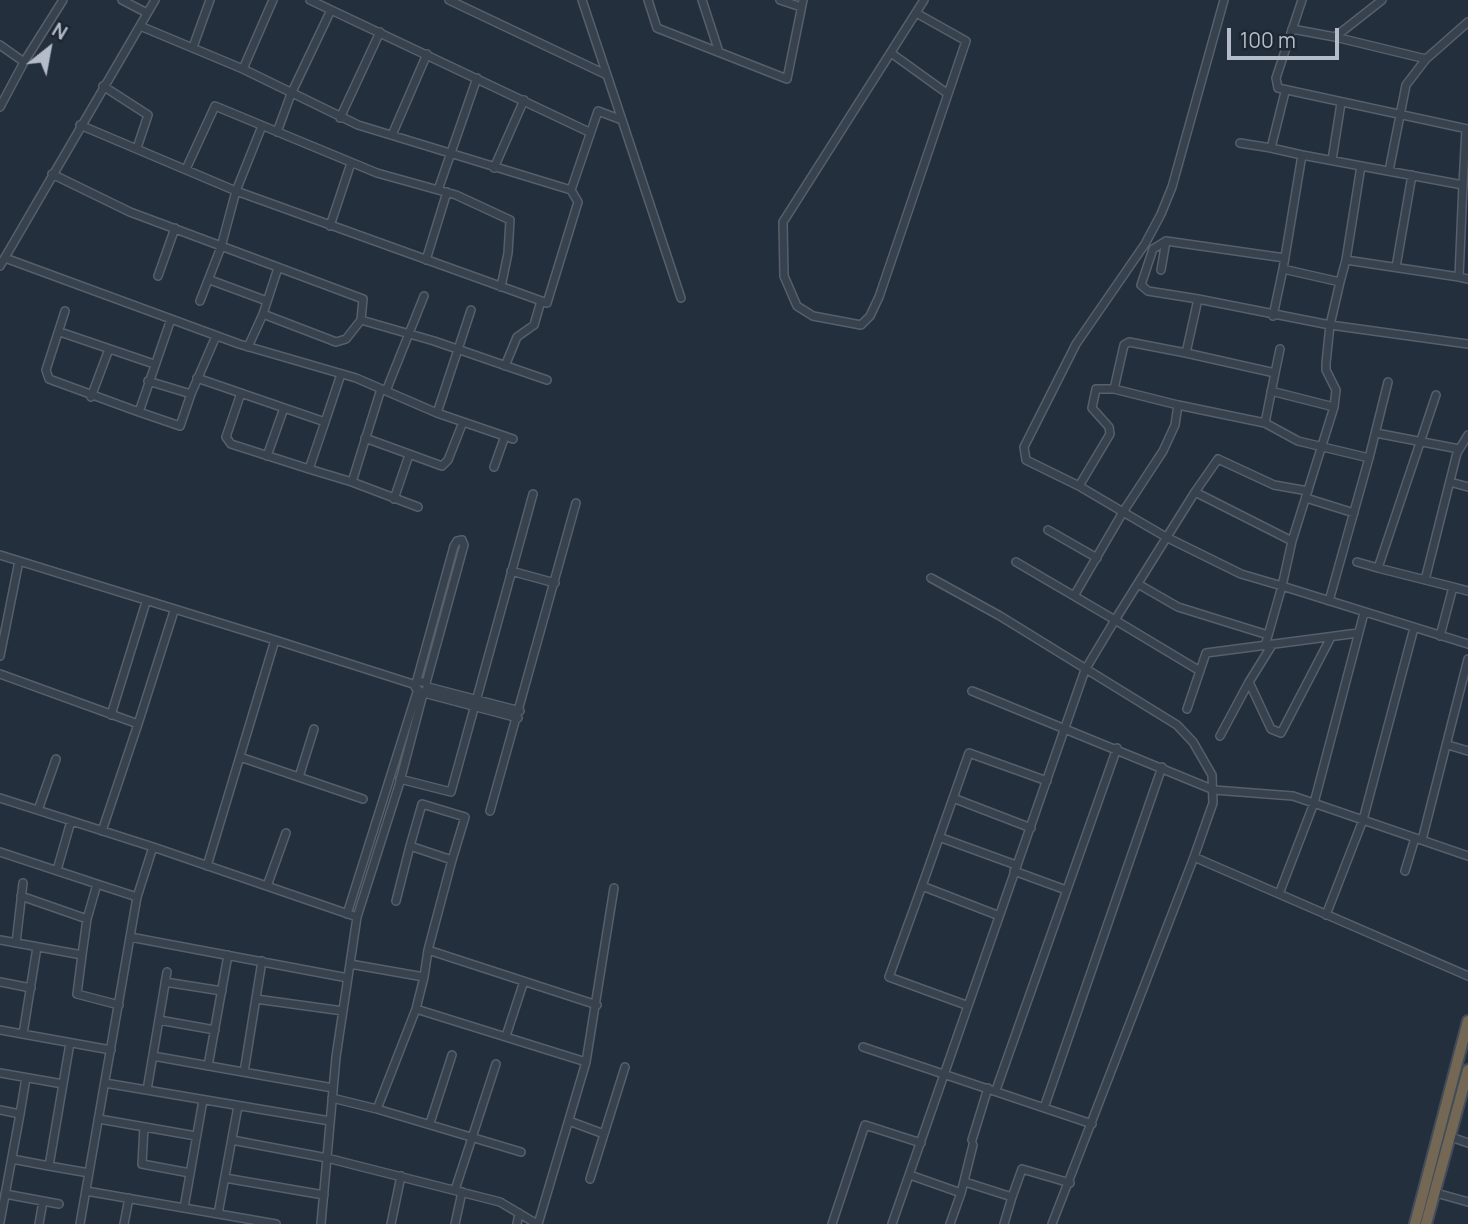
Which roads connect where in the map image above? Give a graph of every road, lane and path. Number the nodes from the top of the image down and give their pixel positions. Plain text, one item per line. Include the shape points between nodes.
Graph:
1 (64, 0) edge
2 (122, 0) edge
3 (155, 0) edge
4 (210, 0) edge
5 (273, 0) edge
6 (310, 0) edge
7 (449, 0) edge
8 (582, 0) edge
9 (648, 0) edge
10 (702, 0) edge
11 (780, 0) edge
12 (924, 0) edge
13 (1224, 0) edge
14 (1301, 0) edge
15 (1382, 0) edge
16 (802, 4) edge
17 (331, 10) junction
18 (148, 13) junction
19 (918, 14) junction
20 (1468, 22) edge
21 (140, 26) junction
22 (1292, 29) junction
23 (380, 32) junction
24 (1335, 37) junction
25 (0, 45) edge
26 (193, 47) junction
27 (719, 52) junction
28 (891, 53) junction
29 (427, 54) junction
30 (1426, 59) junction
31 (24, 62) junction
32 (243, 69) junction
33 (607, 75) junction
34 (477, 78) junction
35 (103, 86) junction
36 (1285, 92) junction
37 (291, 94) junction
38 (948, 94) junction
39 (524, 100) junction
40 (1341, 103) junction
41 (0, 107) edge
42 (1399, 113) junction
43 (341, 118) junction
44 (622, 120) junction
45 (80, 125) junction
46 (262, 126) junction
47 (1467, 129) edge
48 (277, 132) junction
49 (589, 132) junction
50 (392, 135) junction
51 (1240, 143) dead end
52 (137, 148) junction
53 (1271, 148) junction
54 (448, 155) junction
55 (1302, 155) junction
56 (1332, 160) junction
57 (351, 163) junction
58 (1361, 166) junction
59 (495, 168) junction
60 (186, 169) junction
61 (1389, 171) junction
62 (52, 174) junction
63 (1412, 175) junction
64 (1463, 185) junction
65 (438, 190) junction
66 (571, 190) junction
67 (236, 191) junction
68 (447, 192) junction
69 (330, 226) junction
70 (175, 228) junction
71 (1166, 241) junction
72 (221, 247) junction
73 (1285, 258) junction
74 (426, 260) junction
75 (1346, 260) junction
76 (2, 262) edge
77 (1396, 267) junction
78 (278, 268) junction
79 (1283, 269) junction
80 (1161, 270) dead end
81 (158, 276) dead end
82 (1458, 277) junction
83 (1468, 279) edge
84 (210, 280) junction
85 (1340, 282) junction
86 (500, 287) junction
87 (424, 296) dead end
88 (681, 298) dead end
89 (1198, 299) junction
90 (200, 301) dead end
91 (267, 301) junction
92 (541, 301) junction
93 (471, 310) dead end
94 (65, 311) dead end
95 (263, 314) junction
96 (1273, 316) junction
97 (171, 319) junction
98 (361, 320) junction
99 (1330, 326) junction
100 (60, 332) junction
101 (408, 333) junction
102 (216, 335) junction
103 (1468, 344) edge
104 (248, 346) junction
105 (109, 349) junction
106 (457, 349) junction
107 (1280, 349) dead end
108 (1186, 353) junction
109 (154, 363) junction
110 (505, 366) junction
111 (1275, 373) junction
112 (341, 374) junction
113 (197, 378) junction
114 (547, 380) dead end
115 (148, 381) junction
116 (1388, 382) dead end
117 (1114, 389) junction
118 (384, 390) junction
119 (1271, 391) junction
120 (241, 393) junction
121 (191, 394) junction
122 (1436, 395) dead end
123 (91, 397) junction
124 (1178, 405) junction
125 (1334, 407) junction
126 (284, 408) junction
127 (139, 412) junction
128 (438, 413) junction
129 (325, 422) junction
130 (463, 422) junction
131 (1265, 423) junction
132 (1376, 433) junction
133 (1468, 435) edge
134 (365, 438) junction
135 (1420, 442) junction
136 (1323, 447) junction
137 (1459, 449) junction
138 (409, 454) junction
139 (267, 456) junction
140 (1369, 458) junction
141 (494, 467) dead end
142 (309, 469) junction
143 (352, 482) junction
144 (1450, 482) junction
145 (1079, 486) junction
146 (1468, 487) edge
147 (1195, 492) junction
148 (533, 494) dead end
149 (1307, 495) junction
150 (394, 499) junction
151 (576, 503) dead end
152 (418, 507) dead end
153 (1123, 512) junction
154 (1354, 513) junction
155 (1048, 530) dead end
156 (1166, 537) junction
157 (1292, 541) junction
158 (0, 555) edge
159 (1097, 558) junction
160 (19, 561) junction
161 (1016, 562) dead end
162 (1357, 562) dead end
163 (1378, 568) junction
164 (511, 571) junction
165 (931, 578) dead end
166 (1425, 580) junction
167 (445, 581) junction
168 (454, 583) junction
169 (555, 583) junction
170 (1138, 584) junction
171 (1282, 586) junction
172 (1453, 587) junction
173 (1468, 591) edge
174 (1074, 596) junction
175 (1329, 601) junction
176 (146, 602) junction
177 (174, 611) junction
178 (1364, 613) junction
179 (1115, 620) junction
180 (1414, 628) junction
181 (1358, 634) junction
182 (1268, 635) junction
183 (1440, 636) junction
184 (1331, 637) junction
185 (275, 640) junction
186 (1468, 644) edge
187 (1268, 645) junction
188 (0, 656) edge
189 (1468, 659) edge
190 (1085, 670) junction
191 (1200, 671) junction
192 (0, 674) edge
193 (1249, 682) junction
194 (422, 688) junction
195 (972, 691) dead end
196 (476, 703) junction
197 (1187, 709) dead end
198 (111, 715) junction
199 (519, 715) junction
200 (138, 724) junction
201 (1065, 728) junction
202 (314, 729) dead end
203 (1220, 736) dead end
204 (1448, 745) junction
205 (1117, 748) junction
206 (1468, 751) edge
207 (240, 757) junction
208 (56, 759) dead end
209 (1162, 767) junction
210 (299, 777) junction
211 (400, 779) junction
212 (1047, 781) junction
213 (1214, 790) junction
214 (0, 797) edge
215 (953, 798) junction
216 (363, 799) dead end
217 (1314, 803) junction
218 (38, 810) junction
219 (490, 811) dead end
220 (1363, 820) junction
221 (71, 821) junction
222 (1031, 828) junction
223 (102, 831) junction
224 (286, 833) dead end
225 (939, 837) junction
226 (1419, 839) junction
227 (410, 846) junction
228 (153, 847) junction
229 (0, 852) edge
230 (1468, 856) edge
231 (1194, 857) junction
232 (452, 860) junction
233 (207, 866) junction
234 (1015, 868) junction
235 (57, 870) junction
236 (1405, 871) dead end
237 (23, 883) dead end
238 (97, 884) junction
239 (267, 886) junction
240 (922, 886) junction
241 (614, 888) dead end
242 (1066, 890) junction
243 (1279, 894) junction
244 (21, 896) junction
245 (137, 897) junction
246 (396, 901) dead end
247 (347, 914) junction
248 (997, 915) junction
249 (1326, 915) junction
250 (357, 917) junction
251 (87, 919) junction
252 (131, 937) junction
253 (0, 940) edge
254 (16, 943) junction
255 (37, 947) junction
256 (428, 950) junction
257 (82, 955) junction
258 (228, 955) junction
259 (262, 961) junction
260 (350, 964) junction
261 (167, 972) dead end
262 (1468, 976) edge
263 (424, 977) junction
264 (348, 978) junction
265 (524, 981) junction
266 (0, 982) edge
267 (165, 982) junction
268 (31, 988) junction
269 (222, 991) junction
270 (256, 999) junction
271 (119, 1004) junction
272 (597, 1005) junction
273 (967, 1005) junction
274 (416, 1009) junction
275 (343, 1011) junction
276 (159, 1020) junction
277 (1468, 1021) edge
278 (0, 1030) edge
279 (215, 1030) junction
280 (23, 1034) junction
281 (506, 1036) junction
282 (70, 1042) junction
283 (863, 1047) dead end
284 (111, 1050) junction
285 (452, 1055) dead end
286 (153, 1056) junction
287 (586, 1062) junction
288 (496, 1064) dead end
289 (208, 1066) junction
290 (625, 1066) dead end
291 (1468, 1070) edge
292 (244, 1072) junction
293 (0, 1073) edge
294 (944, 1073) junction
295 (26, 1078) junction
296 (105, 1083) junction
297 (63, 1084) junction
298 (333, 1088) junction
299 (992, 1089) junction
300 (147, 1090) junction
301 (332, 1098) junction
302 (202, 1100) junction
303 (238, 1105) junction
304 (1044, 1108) junction
305 (377, 1109) junction
306 (0, 1110) edge
307 (20, 1114) junction
308 (99, 1119) junction
309 (330, 1121) junction
310 (569, 1121) junction
311 (430, 1123) junction
312 (1092, 1124) junction
313 (144, 1127) junction
314 (604, 1134) junction
315 (196, 1136) junction
316 (471, 1137) junction
317 (1451, 1137) junction
318 (232, 1140) junction
319 (921, 1143) junction
320 (1468, 1143) edge
321 (521, 1152) dead end
322 (327, 1158) junction
323 (12, 1159) junction
324 (49, 1166) junction
325 (89, 1173) junction
326 (190, 1173) junction
327 (910, 1175) junction
328 (401, 1176) junction
329 (225, 1178) junction
330 (590, 1179) dead end
331 (965, 1182) junction
332 (1070, 1183) junction
333 (86, 1191) junction
334 (458, 1191) junction
335 (961, 1192) junction
336 (1436, 1193) junction
337 (5, 1194) junction
338 (324, 1195) junction
339 (1012, 1197) junction
340 (129, 1198) junction
341 (43, 1201) junction
342 (1468, 1202) edge
343 (59, 1204) dead end
344 (184, 1208) junction
345 (519, 1213) junction
346 (219, 1214) junction
347 (0, 1223) edge
348 (39, 1224) edge
349 (80, 1224) edge
350 (124, 1224) edge
351 (275, 1224) edge
352 (321, 1224) edge
353 (391, 1224) edge
354 (455, 1224) edge
355 (517, 1224) edge
356 (537, 1224) edge
357 (832, 1224) edge
358 (892, 1224) edge
359 (950, 1224) edge
360 (1004, 1224) edge
361 (1052, 1224) edge
362 (1415, 1224) edge
363 (1426, 1224) edge

1 - 31 street
2 - 18 street
3 - 18 street
4 - 26 street
5 - 32 street
6 - 17 street
7 - 33 street
8 - 33 street
9 - 27 street via 657,28
10 - 27 street
11 - 16 street
12 - 19 street
13 - 145 street via 1161,214 1076,344 1024,447 1023,456 1029,462
14 - 22 street
15 - 24 street
16 - 27 street via 787,79
17 - 23 street
17 - 37 street
18 - 21 street
19 - 28 street
19 - 38 street via 966,41
20 - 30 street
21 - 26 street
21 - 35 street
22 - 24 street
22 - 36 street via 1276,78 1278,88
23 - 29 street
23 - 43 street
24 - 30 street
25 - 31 street
26 - 32 street
28 - 38 street
28 - 38 street via 783,222 784,276 797,306 813,316 860,325 870,316
29 - 34 street
29 - 50 street
30 - 42 street via 1406,85
31 - 41 street
32 - 37 street
33 - 44 street
34 - 39 street
34 - 54 street
35 - 45 street
35 - 52 street via 148,115
36 - 40 street
36 - 53 street
37 - 43 street
37 - 48 street
39 - 49 street
39 - 59 street
40 - 42 street
40 - 56 street
42 - 47 street
42 - 61 street
43 - 50 street
44 - 49 street via 598,111
44 - 88 street
45 - 52 street
45 - 62 street
46 - 48 street
46 - 60 street via 215,106
46 - 67 street
47 - 64 street
48 - 57 street
49 - 66 street
50 - 54 street
51 - 53 street
52 - 60 street
53 - 55 street
54 - 59 street
54 - 65 street
55 - 56 street
55 - 73 street
56 - 58 street
57 - 65 street
57 - 69 street
58 - 61 street
58 - 75 street
59 - 66 street
60 - 67 street
61 - 63 street
62 - 70 street
62 - 76 street
63 - 64 street
63 - 77 street
64 - 82 street
65 - 68 street
66 - 92 street via 578,202 547,303
67 - 69 street
67 - 72 street
68 - 74 street
68 - 86 street via 510,220
69 - 74 street
70 - 72 street
70 - 81 street
71 - 73 street
71 - 80 street
71 - 89 street via 1153,249 1142,285 1148,291
72 - 78 street
72 - 84 street
73 - 79 street
74 - 86 street
75 - 77 street
75 - 85 street
76 - 97 street
77 - 82 street
78 - 91 street
78 - 98 street via 363,299
79 - 85 street
79 - 96 street
82 - 83 street
84 - 90 street
84 - 91 street
85 - 99 street
86 - 92 street
87 - 101 street
89 - 96 street
89 - 108 street
91 - 95 street
92 - 110 street via 534,325 517,337
93 - 106 street
94 - 100 street
95 - 98 street via 336,342 351,335
95 - 104 street
96 - 99 street
97 - 102 street
97 - 109 street
98 - 101 street
99 - 103 street
99 - 125 street via 1326,369 1336,390
100 - 105 street
100 - 123 street via 49,379
101 - 106 street
101 - 118 street
102 - 104 street
102 - 113 street
104 - 112 street
105 - 109 street
105 - 123 street
106 - 110 street
106 - 128 street
107 - 111 street
108 - 111 street
108 - 117 street via 1129,342 1124,345
109 - 115 street
110 - 114 street
111 - 119 street
112 - 118 street
112 - 129 street
113 - 120 street
113 - 121 street
115 - 121 street
115 - 127 street
116 - 132 street
117 - 124 street
117 - 145 street via 1098,387 1095,392 1092,408 1110,434
118 - 128 street
118 - 134 street
119 - 125 street
119 - 131 street
120 - 126 street
120 - 139 street via 226,441
121 - 127 street via 180,426
122 - 135 street
123 - 127 street
124 - 131 street
124 - 153 street via 1171,436
125 - 136 street
126 - 129 street
126 - 139 street
128 - 130 street
129 - 142 street
130 - 138 street via 444,464
130 - 141 street via 509,438
131 - 136 street via 1298,441
132 - 135 street
132 - 140 street
133 - 137 street
134 - 138 street
134 - 143 street
135 - 137 street
135 - 163 street
136 - 140 street
136 - 149 street
137 - 144 street
138 - 150 street
139 - 142 street
140 - 154 street
142 - 143 street
143 - 150 street
144 - 146 street
144 - 166 street
145 - 153 street
147 - 149 street via 1218,459
147 - 156 street
147 - 157 street
148 - 164 street
149 - 154 street
149 - 157 street
150 - 152 street
151 - 169 street
153 - 156 street
153 - 159 street
154 - 175 street
155 - 159 street
156 - 170 street
156 - 171 street via 1241,573
157 - 171 street
158 - 160 street
159 - 174 street
160 - 176 street
160 - 188 street
161 - 174 street
162 - 163 street
163 - 166 street
164 - 169 street
164 - 196 street
165 - 190 street
166 - 172 street
167 - 168 street
167 - 168 street via 455,543 462,540
167 - 194 street
168 - 194 street
169 - 199 street
170 - 179 street
170 - 182 street via 1178,607
171 - 175 street
171 - 182 street
172 - 173 street
172 - 183 street
174 - 179 street
175 - 178 street
176 - 177 street
176 - 198 street
177 - 185 street
177 - 200 street
178 - 180 street
178 - 181 street
179 - 190 street
179 - 191 street
180 - 183 street
180 - 220 street
181 - 184 street
181 - 217 street
182 - 187 street
183 - 186 street
184 - 187 street
184 - 193 street via 1281,733 1271,729
185 - 194 street
185 - 207 street
187 - 191 street via 1206,653
187 - 193 street
189 - 204 street
190 - 201 street
190 - 213 street via 1177,725 1206,762
191 - 197 street
192 - 198 street
193 - 203 street
194 - 196 street
194 - 211 street
194 - 247 street
195 - 201 street
196 - 199 street
196 - 211 street via 451,792
198 - 200 street
199 - 219 street
200 - 223 street
201 - 205 street
201 - 212 street
202 - 210 street
204 - 206 street
204 - 226 street
205 - 209 street
205 - 242 street
207 - 210 street
207 - 233 street
208 - 218 street
209 - 213 street
209 - 304 street
210 - 216 street
211 - 250 street
212 - 215 street via 970,753
212 - 222 street
213 - 217 street via 1293,796
213 - 231 street
214 - 218 street
215 - 222 street
215 - 225 street
217 - 220 street
217 - 243 street
218 - 221 street
220 - 226 street
220 - 249 street
221 - 223 street
221 - 235 street
222 - 234 street
223 - 228 street
224 - 239 street
225 - 234 street
225 - 240 street
226 - 230 street
226 - 236 street
227 - 232 street
227 - 232 street via 422,804 453,811 465,817
227 - 246 street
228 - 233 street
228 - 245 street
229 - 235 street
231 - 243 street
231 - 312 street
232 - 256 street
233 - 239 street
234 - 242 street
234 - 248 street
235 - 238 street
237 - 244 street
238 - 245 street
238 - 251 street
239 - 247 street
240 - 248 street
240 - 273 street via 889,977
241 - 272 street
242 - 299 street
243 - 249 street
244 - 251 street
244 - 254 street
245 - 252 street
247 - 250 street
248 - 273 street
249 - 262 street
250 - 260 street
251 - 257 street
252 - 258 street
252 - 271 street
253 - 254 street
254 - 255 street
255 - 257 street
255 - 268 street
256 - 263 street
256 - 265 street
257 - 271 street via 77,993
258 - 259 street
258 - 269 street
259 - 264 street
259 - 270 street
260 - 263 street
260 - 264 street
261 - 267 street
263 - 274 street
264 - 275 street
265 - 272 street
265 - 281 street
266 - 268 street
267 - 269 street
267 - 276 street
268 - 280 street
269 - 279 street
270 - 275 street
270 - 292 street
271 - 284 street
272 - 287 street
273 - 294 street
274 - 281 street
274 - 305 street
275 - 298 street
276 - 279 street
276 - 286 street
277 - 362 highway
278 - 280 street
279 - 289 street
280 - 282 street
281 - 287 street
282 - 284 street
282 - 297 street
283 - 294 street
284 - 296 street
285 - 311 street
286 - 289 street
286 - 300 street
287 - 310 street
288 - 316 street
289 - 292 street
290 - 314 street
291 - 317 highway
292 - 298 street
293 - 295 street
294 - 299 street
294 - 319 street
295 - 297 street
295 - 307 street
296 - 300 street
296 - 308 street
297 - 324 street
298 - 301 street
299 - 304 street
299 - 331 street via 972,1142
300 - 302 street
301 - 305 street
301 - 309 street
302 - 303 street
302 - 315 street
303 - 309 street
303 - 318 street
304 - 312 street
305 - 311 street
306 - 307 street
307 - 323 street
308 - 313 street
308 - 325 street
309 - 322 street
310 - 314 street
310 - 356 street
311 - 316 street
312 - 332 street
313 - 315 street
313 - 326 street via 142,1164
314 - 330 street
315 - 326 street
316 - 321 street
316 - 334 street
317 - 320 street
317 - 336 highway
318 - 322 street
318 - 329 street
319 - 327 street
319 - 357 street via 865,1125
322 - 328 street
322 - 338 street
323 - 324 street
323 - 337 street
324 - 325 street
325 - 333 street
326 - 344 street
327 - 335 street
327 - 358 street
328 - 334 street
328 - 353 street
329 - 338 street
329 - 346 street
331 - 335 street
331 - 339 street
332 - 339 street via 1022,1169
332 - 361 street
333 - 340 street
333 - 349 street
334 - 345 street via 500,1202
334 - 354 street
335 - 359 street
336 - 342 street
336 - 363 highway
337 - 341 street
337 - 347 street
338 - 352 street
339 - 360 street
340 - 344 street
340 - 350 street
341 - 343 street
341 - 348 street
344 - 346 street
345 - 355 street
345 - 356 street
346 - 351 street

